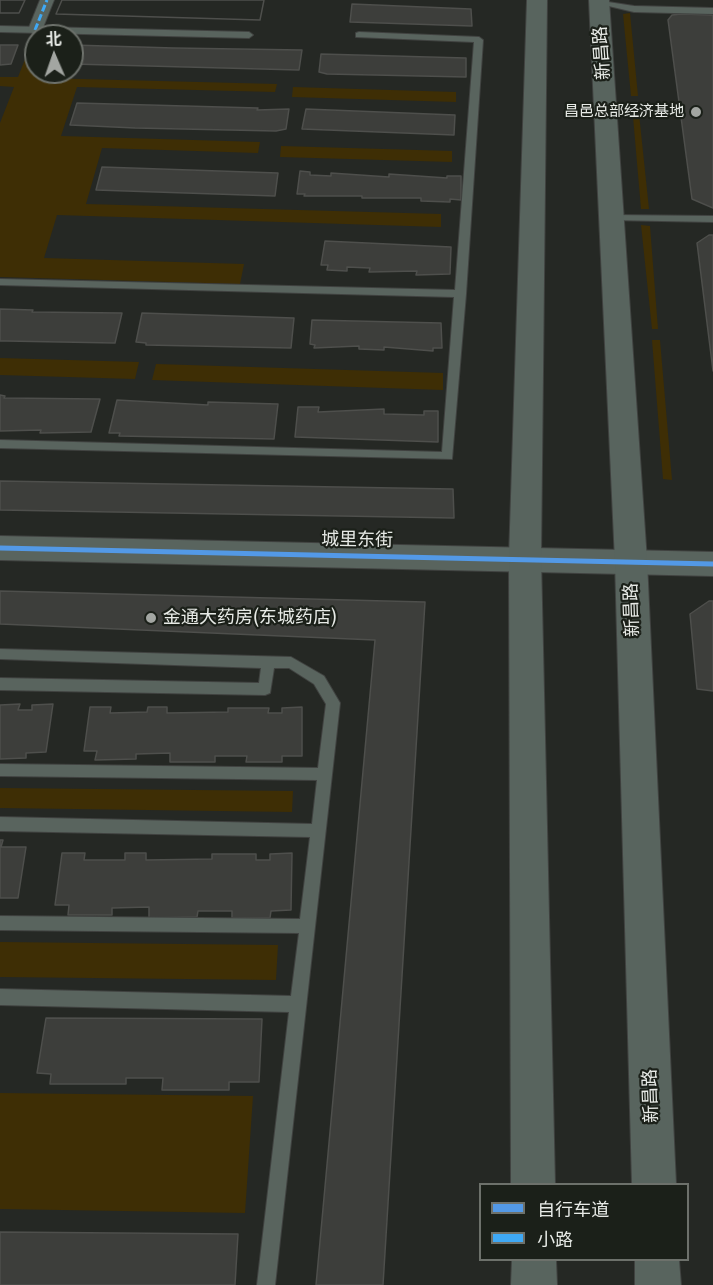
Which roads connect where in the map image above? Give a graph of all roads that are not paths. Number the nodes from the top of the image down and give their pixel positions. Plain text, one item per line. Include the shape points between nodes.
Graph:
1 (47, 0) edge
2 (537, 0) edge
3 (599, 0) edge
4 (713, 11) edge
5 (37, 24) edge
6 (0, 29) edge
7 (24, 30) edge
8 (84, 31) edge
9 (249, 35) dead end
10 (359, 35) dead end
11 (613, 218) junction
12 (713, 219) edge
13 (0, 282) edge
14 (461, 294) junction
15 (0, 444) edge
16 (0, 548) edge
17 (525, 558) junction
18 (631, 561) junction
19 (713, 564) edge
20 (0, 654) edge
21 (268, 662) junction
22 (0, 684) edge
23 (0, 770) edge
24 (325, 774) junction
25 (0, 824) edge
26 (318, 831) junction
27 (0, 923) edge
28 (307, 926) junction
29 (0, 997) edge
30 (298, 1005) junction
31 (533, 1183) edge
32 (654, 1183) edge
33 (534, 1261) edge
34 (657, 1261) edge
35 (266, 1285) edge
36 (534, 1285) edge
37 (658, 1285) edge

1 - 5 street
2 - 17 main road
3 - 4 lane via 634,9
3 - 11 main road, 新昌路
6 - 7 lane
8 - 9 lane
10 - 14 lane via 479,40
11 - 12 lane
11 - 18 main road, 新昌路
13 - 14 lane
14 - 15 lane via 448,456
16 - 17 street, 城里东街
17 - 18 street, 城里东街
17 - 31 main road
18 - 19 street, 城里东街
18 - 32 main road, 新昌路
20 - 21 lane
21 - 22 lane via 265,689
21 - 24 lane via 291,663 319,680 333,703
23 - 24 lane
24 - 26 lane
25 - 26 lane
26 - 28 lane
27 - 28 lane
28 - 30 lane
29 - 30 lane
30 - 35 lane
33 - 36 main road
34 - 37 main road

